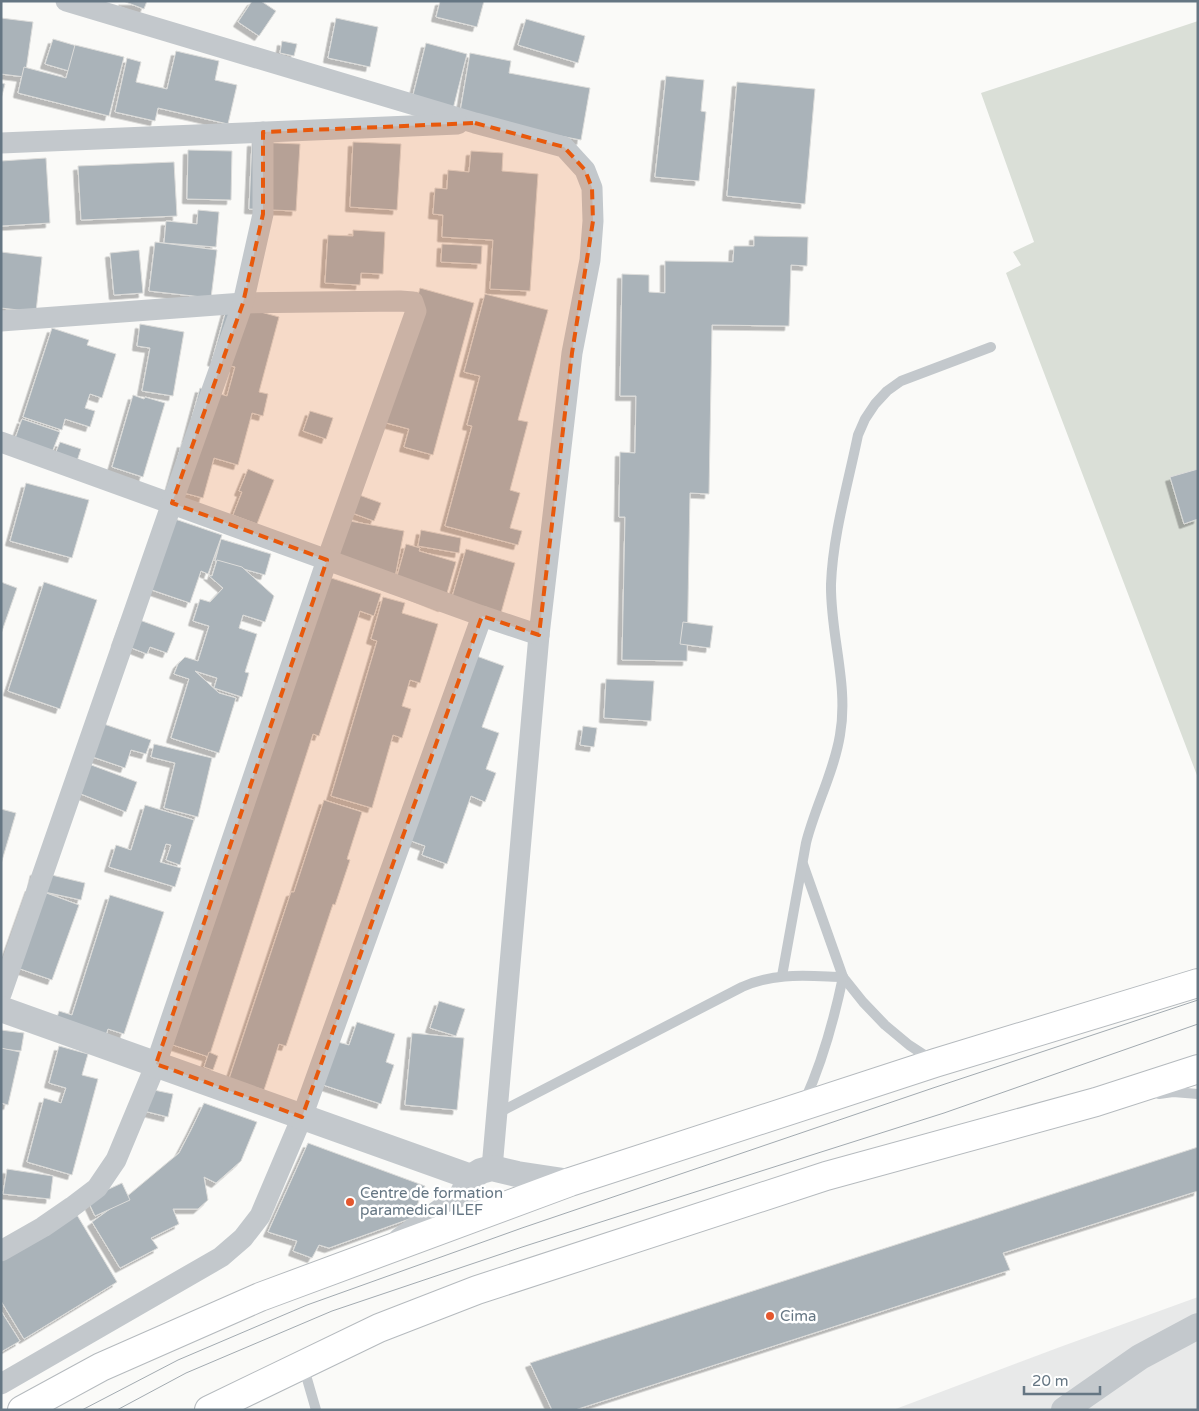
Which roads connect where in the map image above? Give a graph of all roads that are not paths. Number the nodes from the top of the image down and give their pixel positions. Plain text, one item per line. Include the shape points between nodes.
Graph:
1 (66, 1) edge
2 (475, 123) junction
3 (263, 132) junction
4 (1, 143) edge
5 (244, 303) junction
6 (1, 321) edge
7 (991, 347) dead end
8 (1, 442) edge
9 (172, 504) junction
10 (328, 560) junction
11 (482, 616) junction
12 (539, 635) junction
13 (802, 863) junction
14 (782, 976) junction
15 (843, 977) junction
16 (1198, 983) edge
17 (1, 994) edge
18 (1, 1009) edge
19 (936, 1063) junction
20 (156, 1064) junction
21 (1198, 1069) edge
22 (1198, 1094) edge
23 (1096, 1102) junction
24 (802, 1106) junction
25 (497, 1113) junction
26 (302, 1117) junction
27 (481, 1173) junction
28 (570, 1182) junction
29 (386, 1250) junction
30 (1, 1251) edge
31 (1198, 1326) edge
32 (303, 1364) junction
33 (1, 1384) edge
34 (22, 1410) edge
35 (209, 1410) edge
36 (316, 1410) edge
37 (1064, 1410) edge

1 - 2 street
2 - 3 street
2 - 12 street via 564,147 585,170 592,188 590,260 572,353
3 - 4 street
3 - 5 street via 263,214
5 - 6 street
5 - 9 street
5 - 10 street via 400,301 413,302 416,311
7 - 13 lane via 901,381 875,404 858,435 832,569 832,608 842,691 840,734 836,755 810,824
8 - 9 street
9 - 10 street
9 - 17 street
10 - 11 street
10 - 20 street
11 - 12 street
11 - 26 street
12 - 25 street
13 - 14 lane
13 - 15 lane
14 - 15 lane
14 - 25 lane via 742,987
15 - 19 lane via 885,1025
15 - 24 lane via 827,1044
16 - 19 main road
18 - 20 street
19 - 24 main road
20 - 26 street
20 - 30 street via 116,1160 97,1188 43,1227
21 - 23 main road
22 - 23 lane via 1172,1092
23 - 32 main road via 826,1176 477,1290 378,1328
24 - 28 main road
25 - 27 street
26 - 27 street
26 - 33 street via 260,1216 243,1238 221,1257
27 - 28 street via 517,1174
27 - 29 street via 462,1197
28 - 29 main road
29 - 34 main road via 183,1330 101,1367
31 - 37 street via 1140,1357
32 - 35 main road
32 - 36 lane

